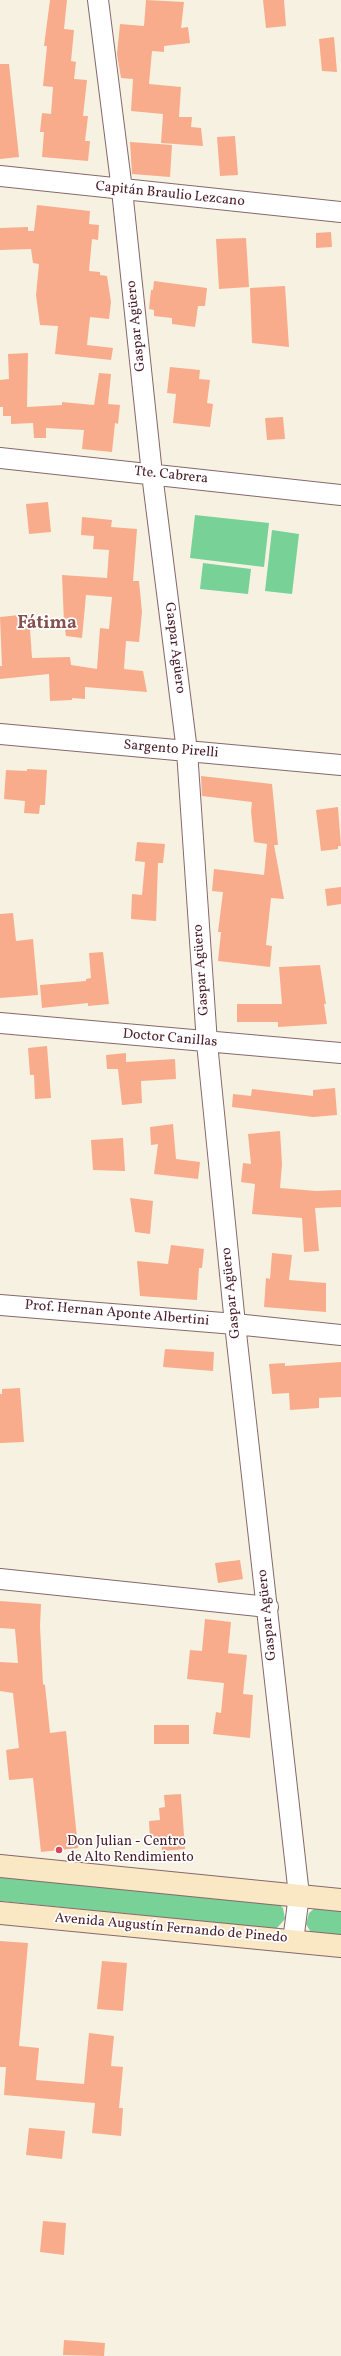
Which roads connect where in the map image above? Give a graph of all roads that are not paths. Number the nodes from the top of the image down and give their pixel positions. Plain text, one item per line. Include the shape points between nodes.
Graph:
1 (98, 0) edge
2 (0, 176) edge
3 (122, 190) junction
4 (341, 212) edge
5 (0, 458) edge
6 (152, 474) junction
7 (341, 495) edge
8 (0, 734) edge
9 (187, 751) junction
10 (341, 765) edge
11 (0, 1023) edge
12 (207, 1043) junction
13 (341, 1053) edge
14 (0, 1305) edge
15 (235, 1324) junction
16 (341, 1335) edge
17 (0, 1579) edge
18 (268, 1606) junction
19 (0, 1866) edge
20 (299, 1895) junction
21 (341, 1900) edge
22 (0, 1913) edge
23 (293, 1941) junction
24 (341, 1946) edge

1 - 3 street, Gaspar Agüero
2 - 3 street, Capitán Braulio Lezcano
3 - 4 street, Capitán Braulio Lezcano
3 - 6 street, Gaspar Agüero
5 - 6 street, Tte. Cabrera
6 - 7 street, Tte. Cabrera
6 - 9 street, Gaspar Agüero
8 - 9 street, Sargento Pirelli
9 - 10 street, Sargento Pirelli
9 - 12 street, Gaspar Agüero
11 - 12 street, Doctor Canillas
12 - 13 street, Doctor Canillas
12 - 15 street, Gaspar Agüero
14 - 15 street, Prof. Hernan Aponte Albertini
15 - 16 street, Prof. Hernan Aponte Albertini
15 - 18 street, Gaspar Agüero
17 - 18 street
18 - 20 street, Gaspar Agüero
19 - 20 street
20 - 21 street
20 - 23 street, Gaspar Agüero
22 - 23 street, Avenida Augustín Fernando de Pinedo
23 - 24 street, Avenida Augustín Fernando de Pinedo

